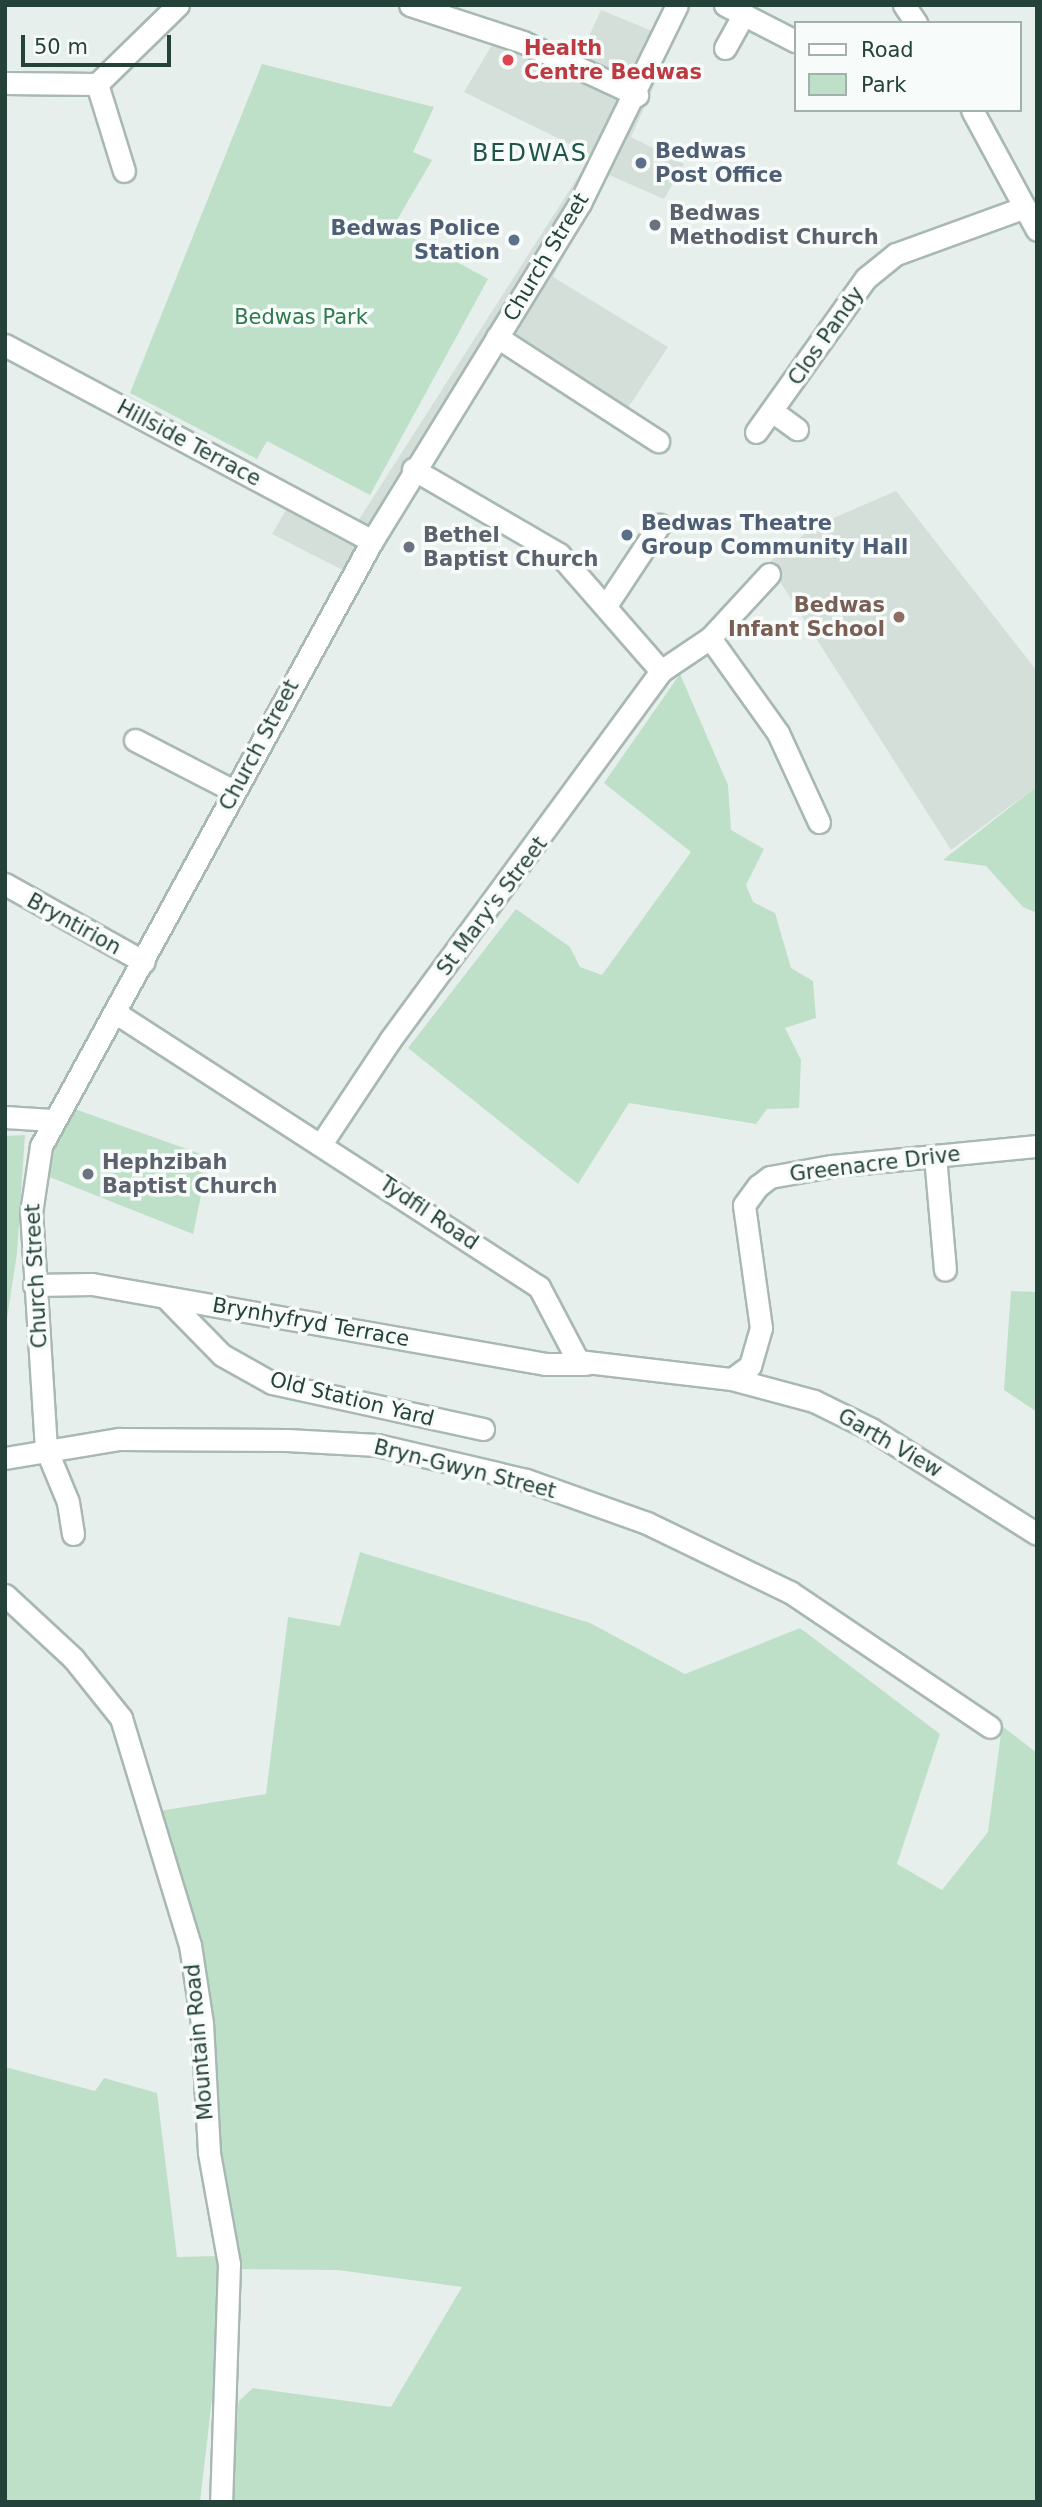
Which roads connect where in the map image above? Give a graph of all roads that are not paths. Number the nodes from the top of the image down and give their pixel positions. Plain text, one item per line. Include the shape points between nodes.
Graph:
1 (178, 5) edge
2 (410, 5) edge
3 (677, 5) edge
4 (904, 5) edge
5 (734, 9) edge
6 (915, 21) edge
7 (794, 40) edge
8 (725, 48) dead end
9 (5, 83) edge
10 (97, 84) junction
11 (636, 95) junction
12 (973, 112) edge
13 (124, 171) dead end
14 (1025, 207) junction
15 (1037, 230) edge
16 (497, 337) junction
17 (5, 345) edge
18 (772, 411) junction
19 (797, 429) dead end
20 (756, 432) dead end
21 (658, 441) dead end
22 (414, 469) junction
23 (659, 525) dead end
24 (372, 541) junction
25 (769, 574) dead end
26 (607, 604) junction
27 (710, 638) junction
28 (662, 671) junction
29 (135, 740) dead end
30 (234, 791) junction
31 (818, 822) dead end
32 (5, 884) edge
33 (15, 899) edge
34 (144, 962) junction
35 (116, 1013) junction
36 (5, 1117) edge
37 (52, 1120) junction
38 (323, 1142) junction
39 (1037, 1146) edge
40 (935, 1156) junction
41 (945, 1270) dead end
42 (34, 1285) junction
43 (166, 1298) junction
44 (586, 1364) junction
45 (732, 1378) junction
46 (483, 1429) dead end
47 (46, 1449) junction
48 (5, 1458) edge
49 (73, 1534) dead end
50 (1037, 1534) edge
51 (5, 1595) edge
52 (990, 1727) dead end
53 (221, 2502) edge

1 - 10 street
2 - 11 street via 523,42
3 - 11 street, Church Street
4 - 6 street
5 - 7 street
5 - 8 street
9 - 10 street
10 - 13 street
11 - 16 street, Church Street via 580,203
12 - 14 street
14 - 15 street
14 - 18 street, Clos Pandy via 896,254 866,278
16 - 21 street
16 - 22 street, Church Street
17 - 24 street, Hillside Terrace
18 - 19 street
18 - 20 street, Clos Pandy
22 - 24 street, Church Street
22 - 26 street via 559,554
23 - 26 street
24 - 30 street, Church Street
25 - 27 street, St Mary's Street
26 - 28 street
27 - 28 street, St Mary's Street
27 - 31 street via 778,733
28 - 38 street, St Mary's Street via 390,1040
29 - 30 street
30 - 34 street, Church Street
32 - 33 street, Bryntirion
33 - 34 street, Bryntirion
34 - 35 street, Church Street
35 - 37 street, Church Street
35 - 38 street, Tydfil Road
36 - 37 street
37 - 42 street, Church Street via 32,1185
38 - 44 street, Tydfil Road via 539,1287 572,1353
39 - 40 street, Greenacre Drive
40 - 41 street
40 - 45 street, Greenacre Drive via 771,1177 748,1197 746,1230 758,1273 761,1328 750,1366
42 - 43 street, Brynhyfryd Terrace via 92,1284
42 - 47 street, Church Street
43 - 44 street, Brynhyfryd Terrace via 545,1364
43 - 46 street, Old Station Yard via 222,1355 272,1382
44 - 45 street
45 - 50 street, Garth View via 814,1401 871,1429
47 - 48 street, Bryn-Gwyn Street
47 - 49 street, Church Street via 68,1502
47 - 52 street, Bryn-Gwyn Street via 119,1439 377,1445 526,1480 646,1523 790,1592
51 - 53 street, Mountain Road via 73,1658 121,1718 190,1945 202,2023 209,2153 229,2264

